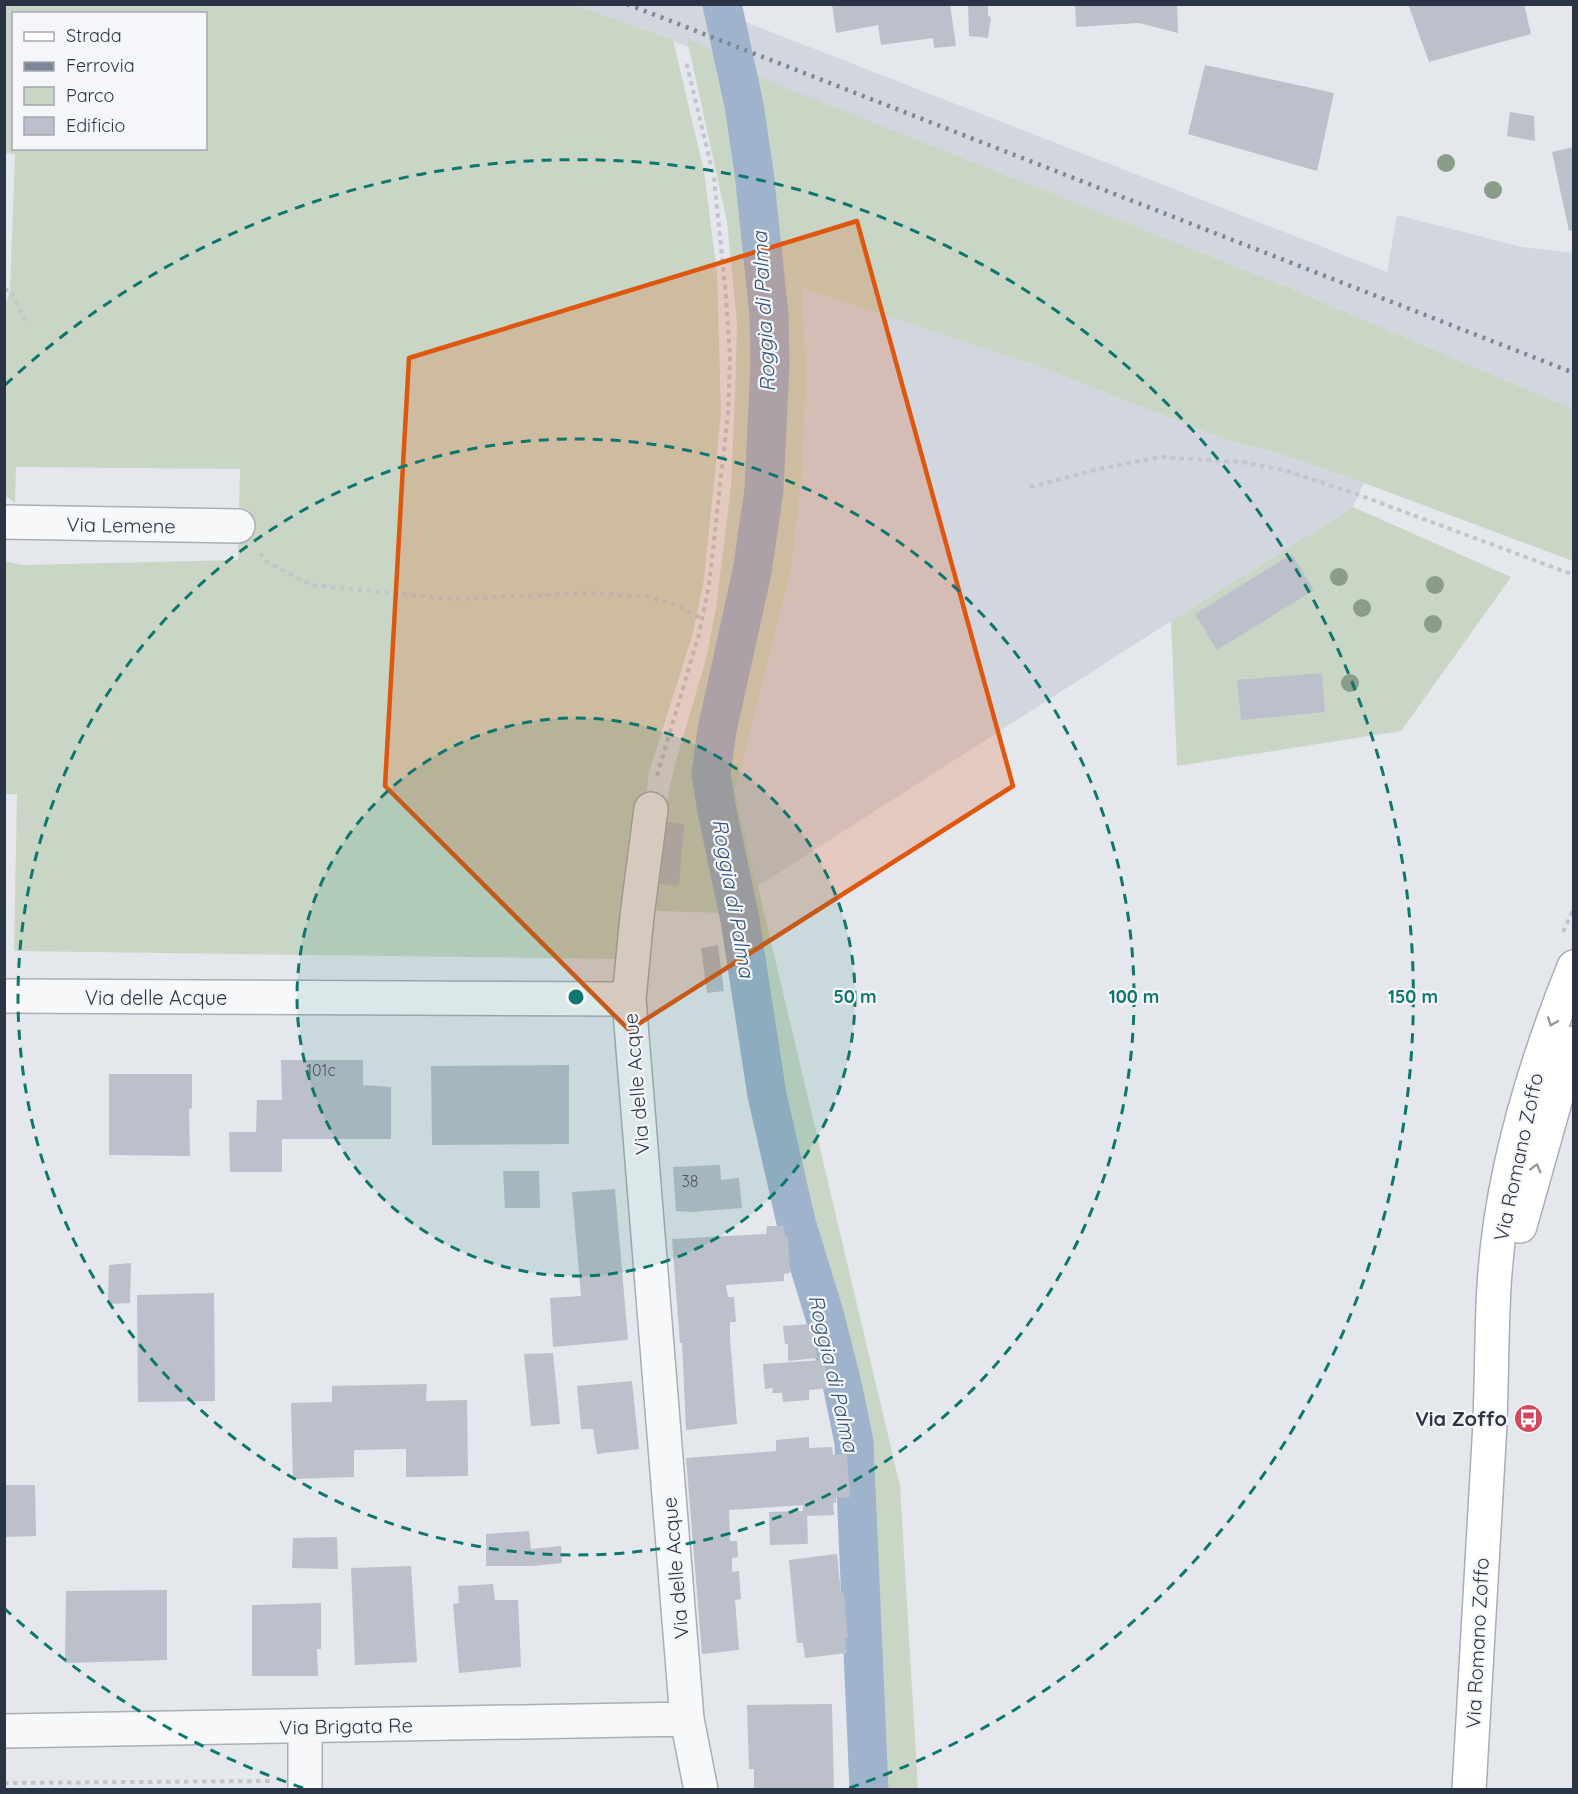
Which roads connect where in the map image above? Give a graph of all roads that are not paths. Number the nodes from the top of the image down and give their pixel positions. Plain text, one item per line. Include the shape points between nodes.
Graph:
1 (4, 522) edge
2 (238, 526) road end
3 (651, 809) road end
4 (1574, 967) edge
5 (4, 996) edge
6 (629, 999) junction
7 (1574, 1043) edge
8 (1554, 1097) edge
9 (687, 1719) junction
10 (304, 1727) junction
11 (4, 1731) edge
12 (305, 1785) edge
13 (701, 1790) edge
14 (1468, 1790) edge

1 - 2 street, Via Lemene
3 - 6 street
4 -> 8 street, Via Romano Zoffo via 1547,1036
5 - 6 street, Via delle Acque
6 - 9 street, Via delle Acque
7 - 8 street, Via Romano Zoffo
8 - 14 street, Via Romano Zoffo via 1519,1230 1492,1390
9 - 10 street, Via Brigata Re
9 - 13 street, Via delle Acque
10 - 11 street, Via Brigata Re
10 - 12 street

